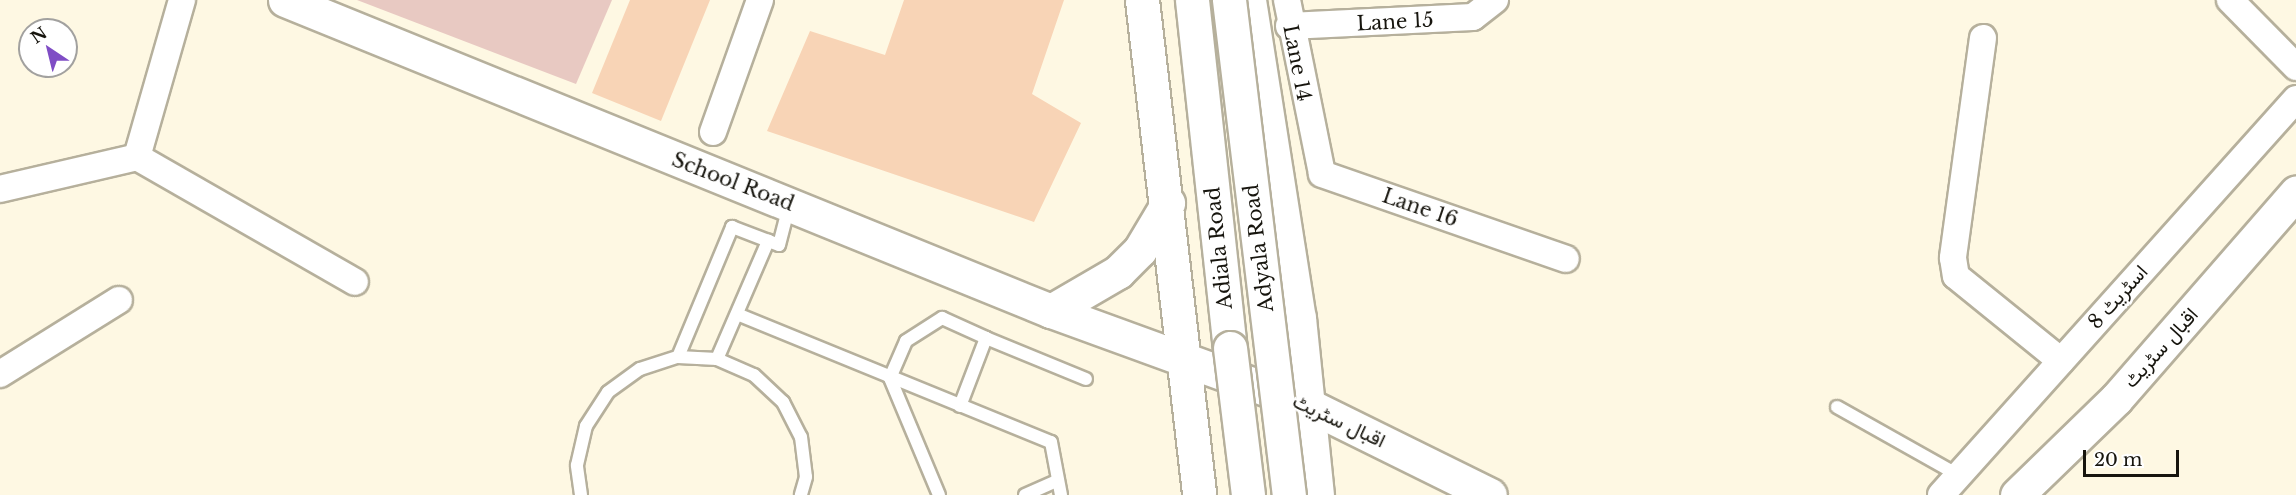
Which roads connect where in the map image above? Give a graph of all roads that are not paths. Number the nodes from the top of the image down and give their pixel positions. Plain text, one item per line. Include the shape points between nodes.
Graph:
1 (182, 0) edge
2 (285, 0) edge
3 (760, 0) edge
4 (1143, 0) edge
5 (1192, 0) edge
6 (1228, 0) edge
7 (1249, 0) edge
8 (1287, 0) edge
9 (1495, 0) edge
10 (2230, 0) edge
11 (1290, 26) junction
12 (1983, 38) dead end
13 (2296, 67) edge
14 (2296, 99) edge
15 (1309, 126) joint
16 (713, 132) dead end
17 (137, 157) junction
18 (0, 189) edge
19 (2296, 193) edge
20 (1168, 203) junction
21 (789, 204) junction
22 (768, 242) junction
23 (1566, 259) dead end
24 (355, 282) dead end
25 (119, 300) dead end
26 (1051, 311) junction
27 (737, 314) junction
28 (986, 338) junction
29 (678, 357) junction
30 (1184, 357) junction
31 (717, 359) junction
32 (2061, 361) junction
33 (0, 374) edge
34 (890, 378) junction
35 (1086, 379) dead end
36 (1306, 404) junction
37 (960, 406) junction
38 (1837, 407) dead end
39 (1958, 475) junction
40 (1058, 480) junction
41 (580, 495) edge
42 (801, 495) edge
43 (939, 495) edge
44 (1025, 495) edge
45 (1062, 495) edge
46 (1199, 495) edge
47 (1248, 495) edge
48 (1289, 495) edge
49 (1317, 495) edge
50 (1490, 495) edge
51 (1941, 495) edge
52 (2017, 495) edge

1 - 17 street
2 - 21 street, School Road
3 - 16 street
4 - 20 street
5 - 47 street, Adiala Road, bridge
6 - 48 street, Adyala Road, bridge
7 - 36 street via 1299,318
8 - 11 street, Lane 14
9 - 11 street, Lane 15 via 1473,17
10 - 13 street
11 - 15 street, Lane 14
12 - 32 street via 1953,258 1956,276
14 - 32 street, اسٹریٹ 8
15 - 23 street, Lane 16 via 1322,174
17 - 18 street
17 - 24 street
19 - 52 street, اقبال سٹریٹ via 2116,399
20 - 26 street via 1140,250 1118,272
20 - 30 street
21 - 22 lane via 779,246
21 - 26 street, School Road
22 - 27 lane
22 - 29 lane via 732,227
25 - 33 street
26 - 30 street, School Road
27 - 31 lane
27 - 34 lane
28 - 34 lane via 942,318 906,341
28 - 35 lane
28 - 37 lane
29 - 31 lane
29 - 41 lane via 640,369 608,392 586,426 577,465
30 - 36 street, اقبال سٹریٹ
30 - 46 street
31 - 42 lane via 754,375 783,402 801,437 806,477
32 - 39 street, اسٹریٹ 8
34 - 37 lane
34 - 43 lane
36 - 49 street
36 - 50 street, اقبال سٹریٹ
37 - 40 lane via 1051,442
38 - 39 lane
39 - 51 street, اسٹریٹ 8
40 - 44 lane
40 - 45 lane

